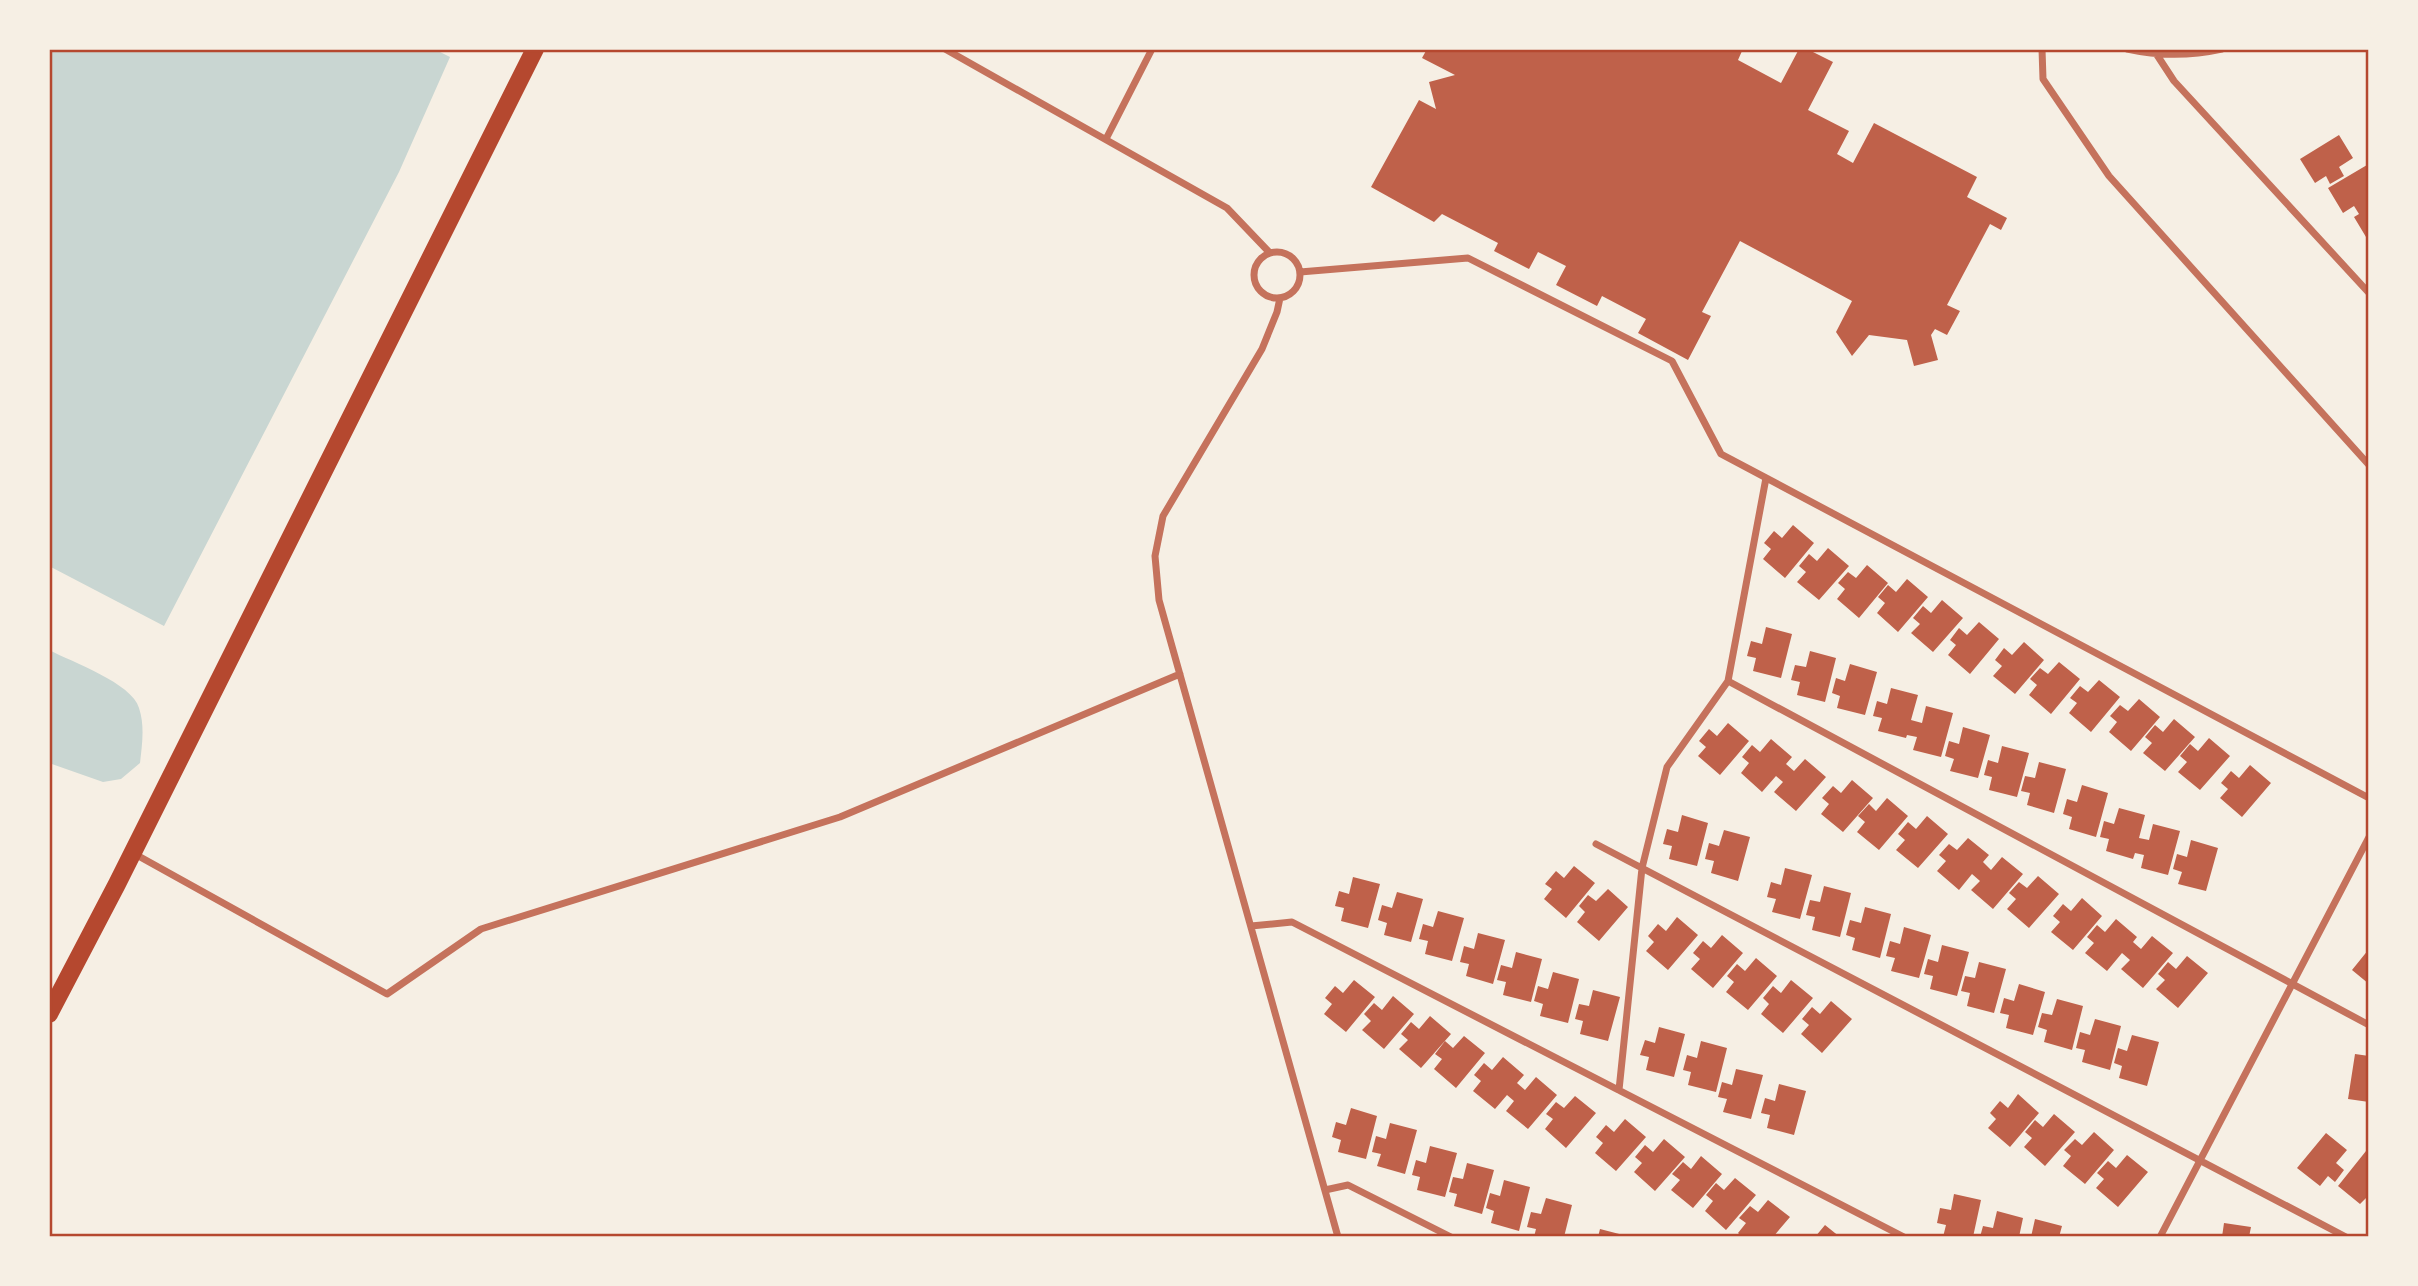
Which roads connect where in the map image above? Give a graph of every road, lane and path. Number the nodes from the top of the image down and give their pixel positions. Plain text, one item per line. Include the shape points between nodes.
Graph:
1 (535, 49) edge
2 (945, 49) edge
3 (1152, 49) edge
4 (2042, 49) edge
5 (2127, 49) edge
6 (2222, 49) edge
7 (2157, 55) junction
8 (1106, 139) junction
9 (1270, 253) junction
10 (1300, 272) junction
11 (2369, 293) edge
12 (1280, 298) junction
13 (2369, 465) edge
14 (1766, 478) junction
15 (1180, 674) junction
16 (1728, 681) junction
17 (2369, 797) edge
18 (2369, 837) edge
19 (1596, 844) dead end
20 (132, 853) junction
21 (1642, 868) junction
22 (1251, 926) junction
23 (2293, 984) junction
24 (49, 1014) edge
25 (2369, 1025) edge
26 (1619, 1090) junction
27 (2200, 1161) junction
28 (1325, 1190) junction
29 (1338, 1237) edge
30 (1451, 1237) edge
31 (1904, 1237) edge
32 (2160, 1237) edge
33 (2346, 1237) edge

1 - 20 main road
2 - 8 street
3 - 8 street
4 - 13 street via 2043,79 2109,176
5 - 7 street
6 - 7 street
7 - 11 street via 2174,81
8 - 9 street via 1227,208
9 - 10 street via 1293,258
9 - 12 street via 1258,263 1254,278 1260,291
10 - 12 street via 1293,292
10 - 14 street via 1468,258 1672,361 1721,454
12 - 15 street via 1262,349 1163,516 1155,556 1159,600
14 - 16 street
14 - 17 street
15 - 20 street via 840,817 481,929 387,994
15 - 22 street
16 - 21 street via 1667,767
16 - 23 street
18 - 23 street
19 - 21 street
20 - 24 main road
21 - 26 street
21 - 27 street
22 - 26 street via 1292,922
22 - 28 street
23 - 25 street
23 - 27 street
26 - 31 street
27 - 32 street
27 - 33 street
28 - 29 street
28 - 30 street via 1348,1185

